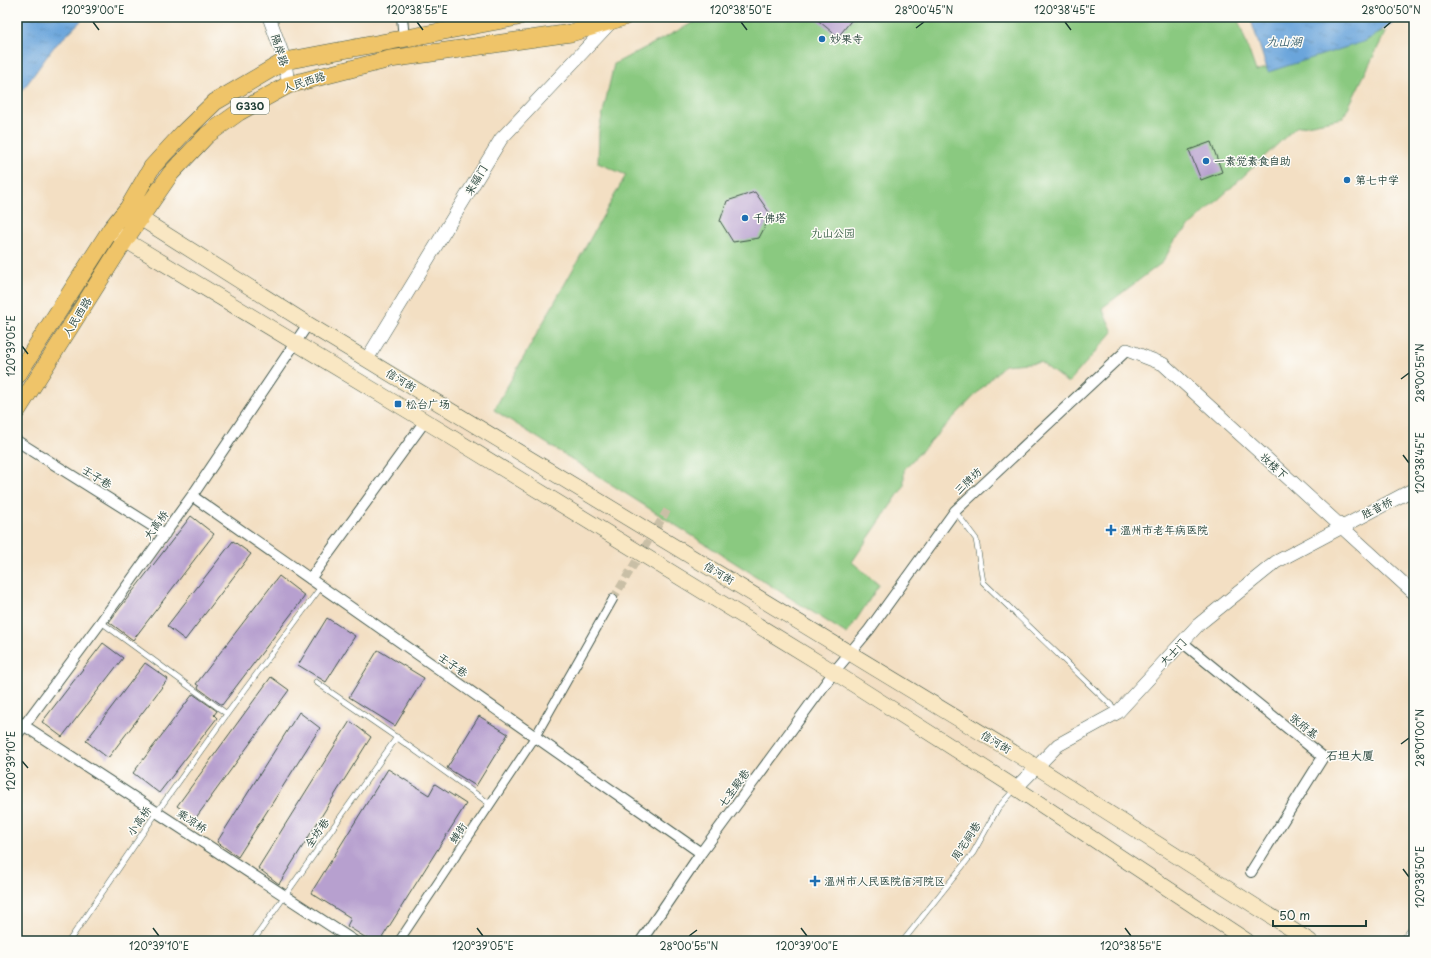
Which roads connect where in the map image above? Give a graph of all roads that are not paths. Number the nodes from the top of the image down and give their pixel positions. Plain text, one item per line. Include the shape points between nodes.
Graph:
1 (269, 17) edge
2 (402, 17) edge
3 (518, 17) edge
4 (618, 19) edge
5 (404, 39) junction
6 (285, 61) junction
7 (288, 85) junction
8 (134, 213) junction
9 (111, 230) junction
10 (125, 240) junction
11 (308, 324) junction
12 (294, 343) junction
13 (1127, 350) joint
14 (367, 359) junction
15 (17, 376) edge
16 (17, 411) edge
17 (425, 421) junction
18 (17, 441) edge
19 (1414, 489) edge
20 (192, 496) junction
21 (955, 510) junction
22 (1340, 527) junction
23 (165, 534) junction
24 (310, 579) junction
25 (321, 587) junction
26 (1414, 593) edge
27 (612, 599) tunnel mouth
28 (101, 622) junction
29 (1182, 642) junction
30 (850, 652) junction
31 (834, 672) junction
32 (316, 682) dead end
33 (1118, 712) junction
34 (227, 714) junction
35 (20, 723) edge
36 (17, 734) edge
37 (397, 737) junction
38 (535, 737) junction
39 (1036, 767) junction
40 (1016, 788) junction
41 (490, 804) junction
42 (157, 812) junction
43 (701, 853) junction
44 (1251, 872) dead end
45 (285, 896) junction
46 (1414, 931) edge
47 (69, 941) edge
48 (253, 941) edge
49 (354, 941) edge
50 (399, 941) edge
51 (642, 941) edge
52 (903, 941) edge
53 (1247, 941) edge
54 (1310, 941) edge
55 (1406, 941) edge

1 - 6 street, 隔岸路
2 - 5 street
3 - 5 highway, 人民西路 / G330
4 - 7 highway, 人民西路 / G330 via 571,33 390,59
4 - 14 street, 来福门 via 501,139
5 - 6 highway, 人民西路 / G330
6 - 7 street, 隔岸路
6 - 8 highway, 人民西路 / G330 via 216,102 183,133 152,167
7 - 8 highway, 人民西路 / G330 via 239,112 207,135
8 - 9 highway, 人民西路 / G330
8 - 10 highway, 人民西路 / G330
8 - 11 main road, 信河街
9 - 10 main road, 信河街
9 - 15 highway, 人民西路 / G330
10 - 12 main road, 信河街
10 - 16 highway, 人民西路 / G330
11 - 12 street, 大高桥
11 - 14 main road, 信河街
12 - 17 main road, 信河街
12 - 20 street, 大高桥
13 - 21 street, 三牌坊
13 - 22 street, 妆楼下 via 1163,364
14 - 30 main road, 信河街
17 - 24 street
17 - 31 main road, 信河街
18 - 23 street, 壬子巷
19 - 22 street, 胜昔桥
20 - 23 street, 大高桥
20 - 24 street, 壬子巷
21 - 30 street, 三牌坊 via 869,630
21 - 33 lane via 976,539 983,582
22 - 26 street, 妆楼下
22 - 29 street, 大士门 via 1276,562 1198,625
23 - 28 street, 大高桥
24 - 25 street, 壬子巷
25 - 34 lane, 小高桥
25 - 38 street, 壬子巷
27 - 38 street, 蝉街
28 - 34 lane
28 - 35 street, 大高桥
29 - 33 street, 大士门
29 - 44 street, 张府基 via 1323,757
30 - 31 street, 七圣殿巷
30 - 39 main road, 信河街
31 - 40 main road, 信河街
31 - 43 street, 七圣殿巷
32 - 37 lane
33 - 39 street, 大士门 via 1058,745
34 - 42 lane, 小高桥
35 - 36 street, 大高桥
35 - 42 street, 乘凉桥
37 - 41 lane
37 - 45 lane, 全坊巷
38 - 41 street, 蝉街
38 - 43 street, 壬子巷
39 - 40 street, 大士门
39 - 54 main road, 信河街
40 - 52 lane, 周宅祠巷 via 998,808 973,853
40 - 53 main road, 信河街
41 - 50 street, 蝉街
42 - 45 street, 乘凉桥
42 - 47 lane, 小高桥
43 - 51 street, 七圣殿巷
45 - 48 lane, 全坊巷
45 - 49 street, 乘凉桥
46 - 55 street

